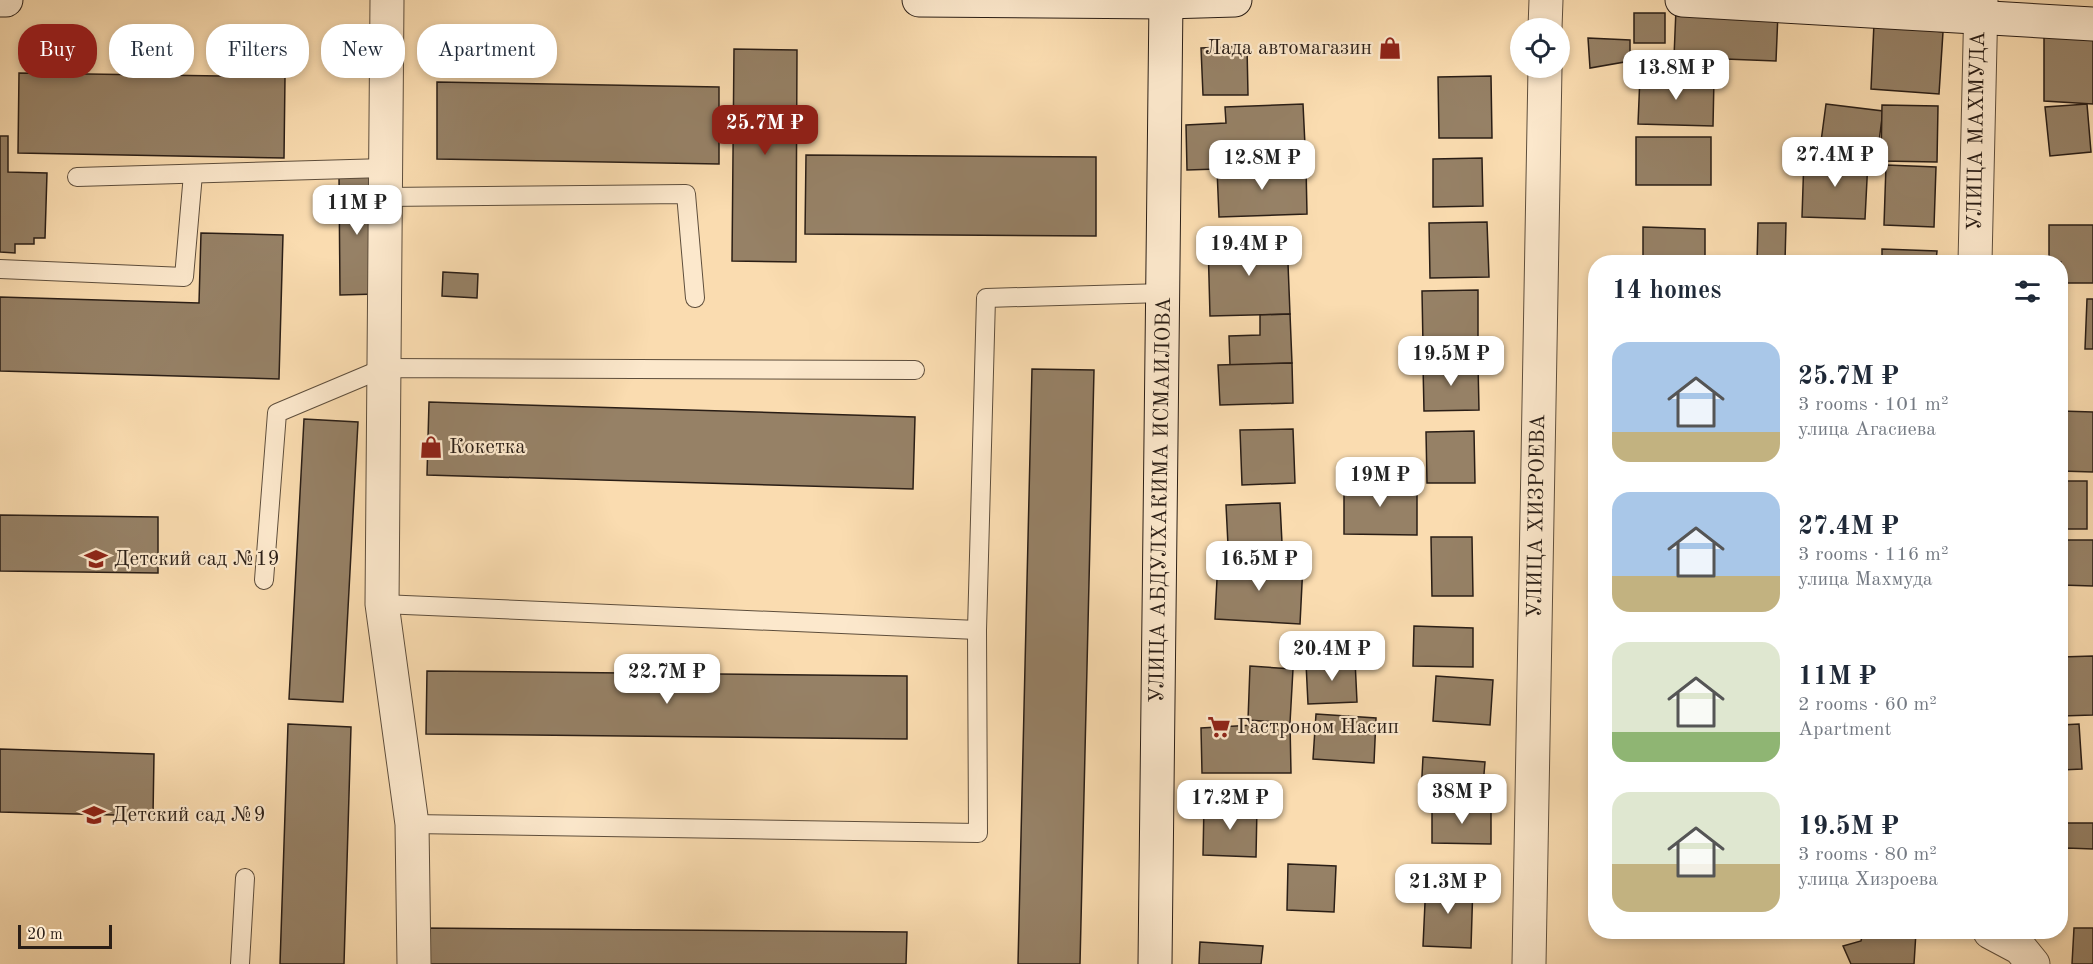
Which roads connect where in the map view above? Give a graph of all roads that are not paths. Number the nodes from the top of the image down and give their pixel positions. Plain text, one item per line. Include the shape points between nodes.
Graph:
1 (0, 0) edge
2 (6, 0) edge
3 (387, 0) edge
4 (919, 0) edge
5 (1235, 0) edge
6 (1546, 0) edge
7 (1682, 0) edge
8 (1166, 1) edge
9 (1980, 9) edge
10 (1545, 18) edge
11 (2093, 24) edge
12 (1545, 78) edge
13 (193, 174) junction
14 (77, 177) dead end
15 (385, 183) junction
16 (1975, 255) edge
17 (0, 269) edge
18 (1164, 293) junction
19 (695, 298) dead end
20 (384, 368) junction
21 (915, 370) dead end
22 (264, 580) dead end
23 (382, 604) junction
24 (977, 630) junction
25 (412, 824) junction
26 (245, 878) dead end
27 (2003, 939) edge
28 (240, 964) edge
29 (414, 964) edge
30 (1155, 964) edge
31 (1529, 964) edge
32 (2033, 964) edge

1 - 2 street
3 - 15 street
4 - 8 street
5 - 8 street
6 - 10 street
7 - 9 street
8 - 18 street, УЛИЦА АБДУЛХАКИМА ИСМАИЛОВА
9 - 11 street
9 - 16 street, УЛИЦА МАХМУДА
12 - 31 street, УЛИЦА ХИЗРОЕВА
13 - 14 lane
13 - 15 lane
13 - 17 lane via 184,277
15 - 19 lane via 686,194
15 - 20 street
18 - 24 lane via 986,298
18 - 30 street, УЛИЦА АБДУЛХАКИМА ИСМАИЛОВА
20 - 21 lane
20 - 22 lane via 277,413
20 - 23 street
23 - 24 lane
23 - 25 street
24 - 25 lane via 978,833
25 - 29 street
26 - 28 lane
27 - 32 street via 2020,948

